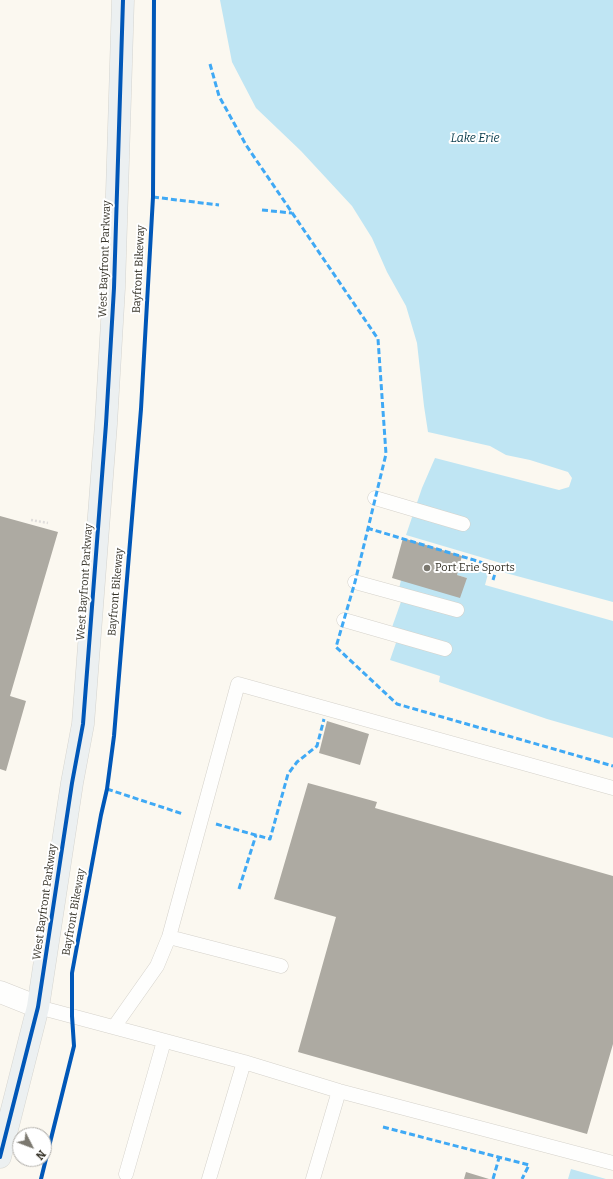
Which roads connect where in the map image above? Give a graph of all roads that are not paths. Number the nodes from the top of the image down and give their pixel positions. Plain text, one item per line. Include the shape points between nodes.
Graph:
1 (123, 0) edge
2 (375, 498) dead end
3 (463, 524) dead end
4 (355, 582) dead end
5 (457, 610) dead end
6 (344, 620) dead end
7 (445, 650) dead end
8 (613, 788) edge
9 (168, 937) junction
10 (281, 966) dead end
11 (0, 992) edge
12 (38, 1007) junction
13 (114, 1027) junction
14 (164, 1041) junction
15 (244, 1062) junction
16 (339, 1090) junction
17 (0, 1157) edge
18 (613, 1163) edge
19 (126, 1174) dead end
20 (209, 1179) edge
21 (314, 1179) edge

1 - 12 highway, West Bayfront Parkway via 114,288 83,724
2 - 3 lane
4 - 5 lane
6 - 7 lane
8 - 9 lane via 238,684
9 - 10 lane
9 - 13 lane via 157,966
11 - 12 street
12 - 13 lane
12 - 17 highway, West Bayfront Parkway
13 - 14 lane
14 - 15 lane
14 - 19 lane
15 - 16 lane
15 - 20 lane
16 - 18 lane
16 - 21 lane

